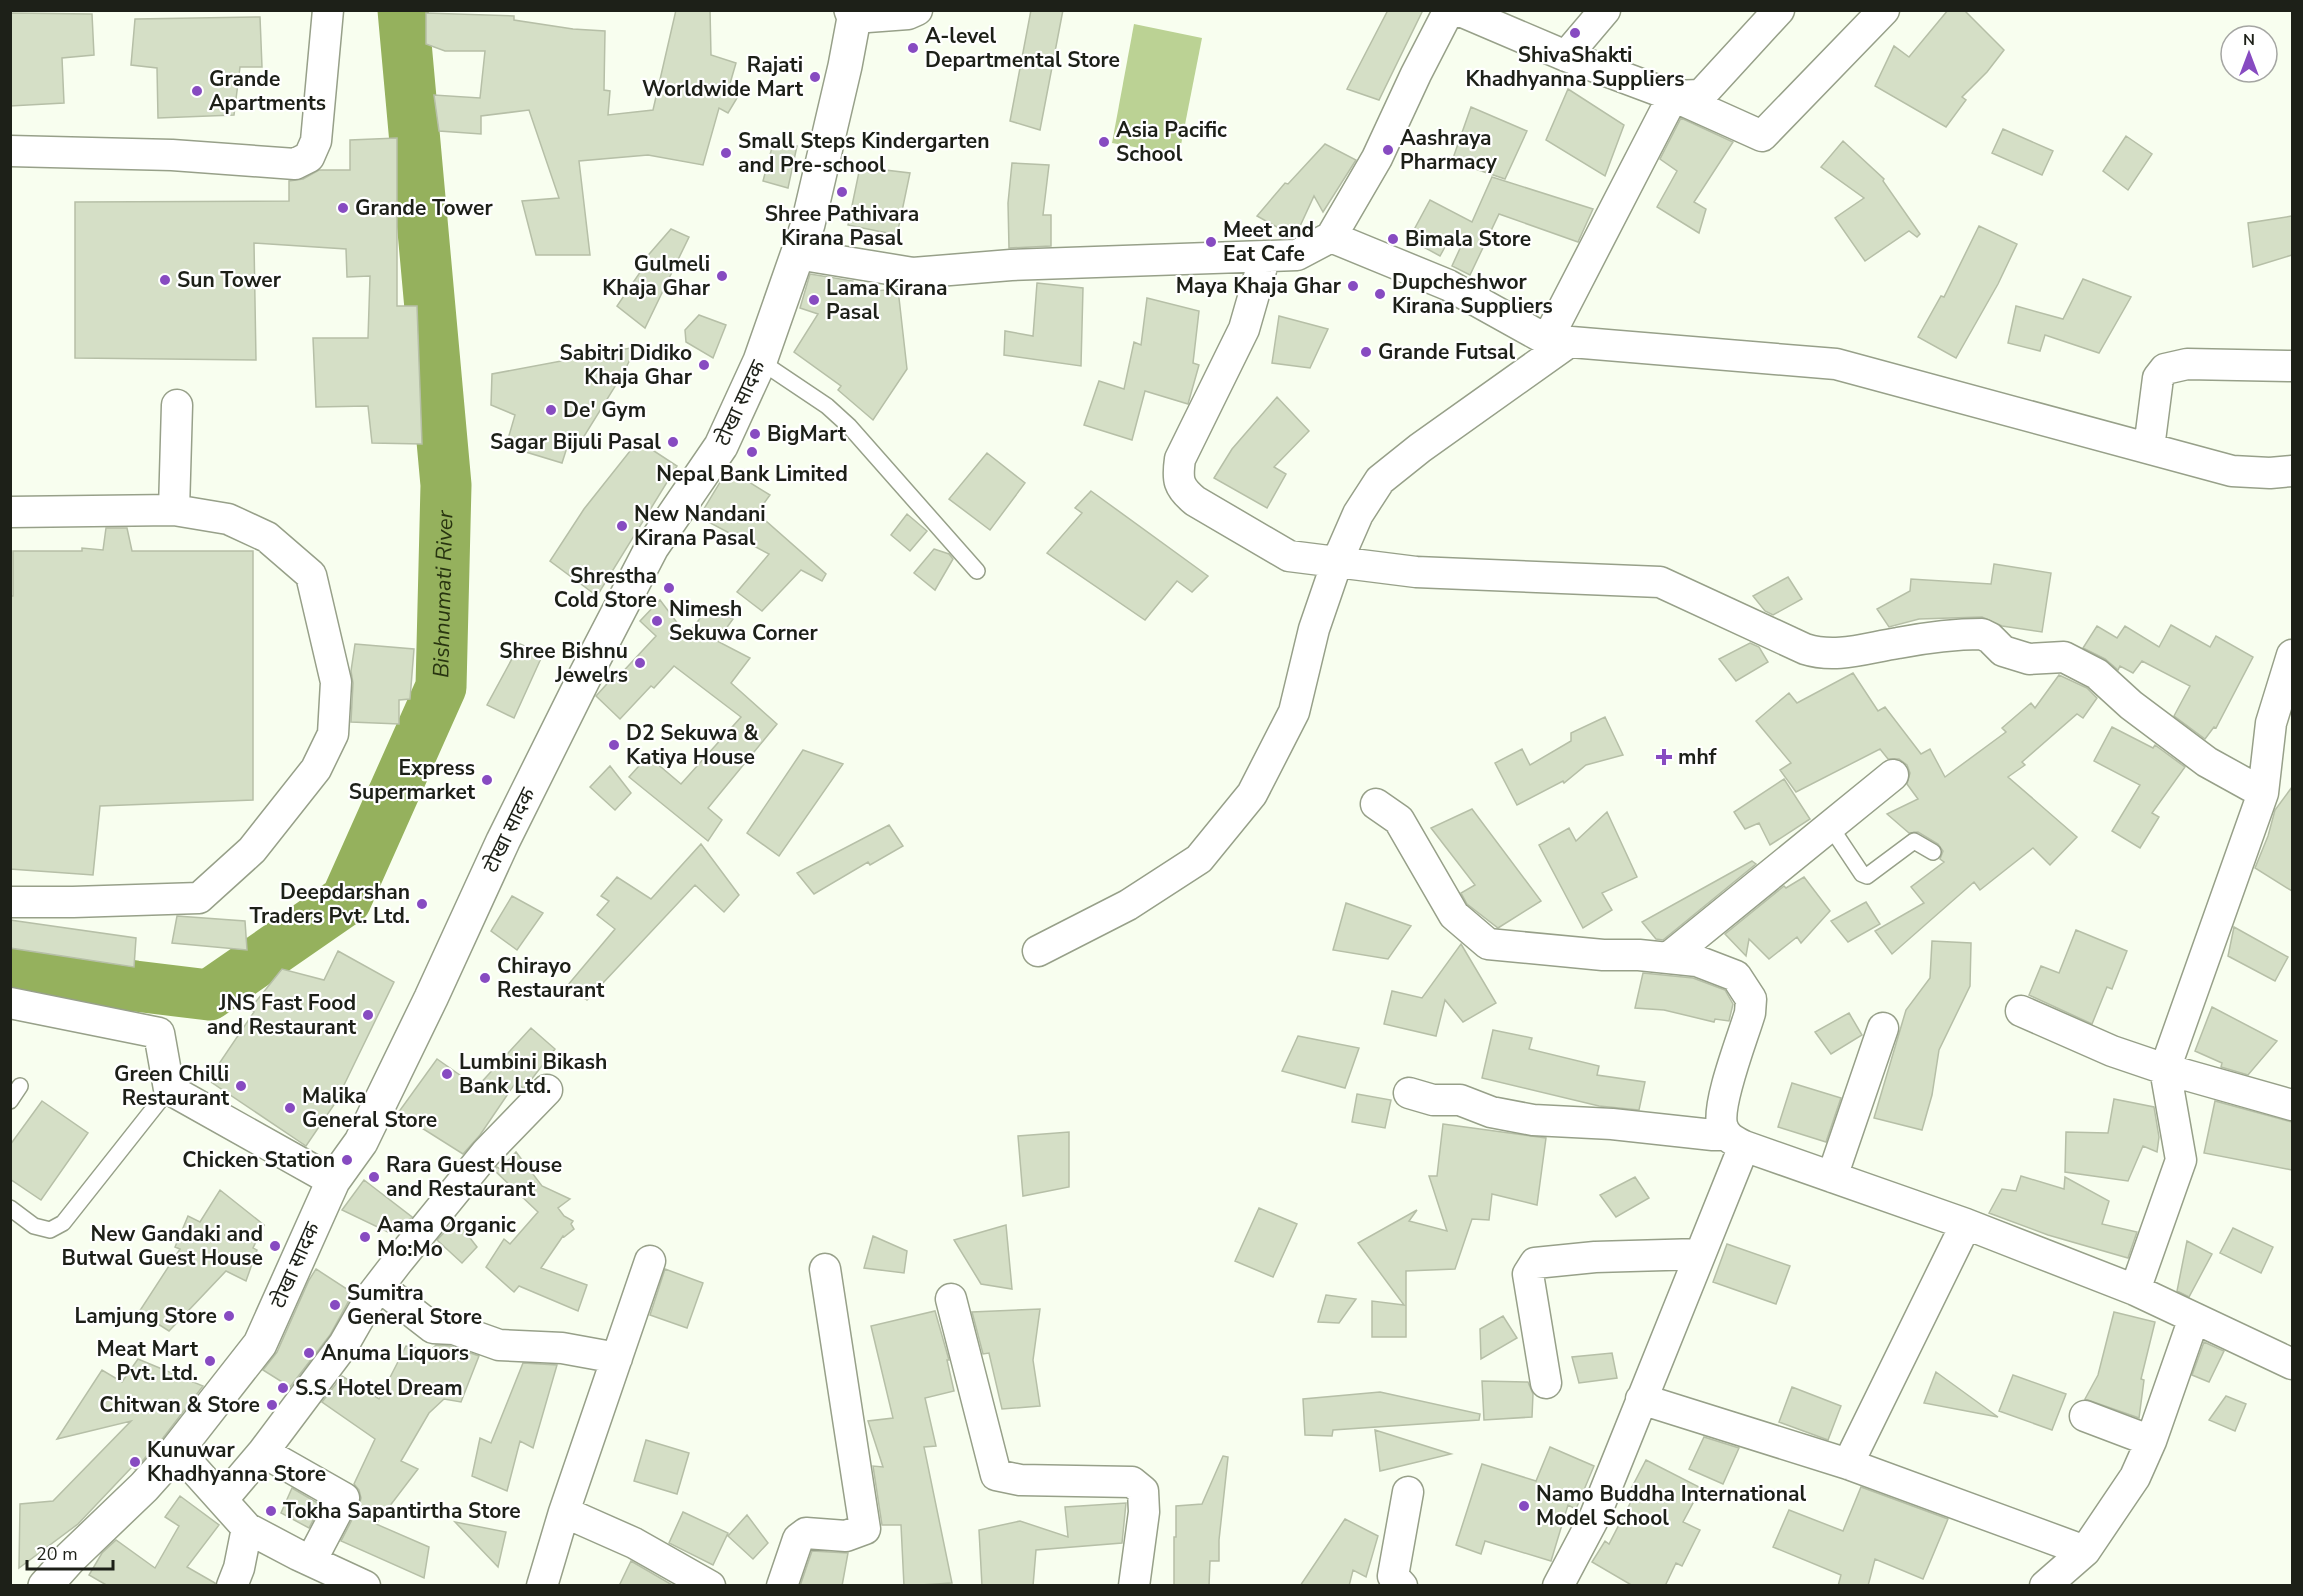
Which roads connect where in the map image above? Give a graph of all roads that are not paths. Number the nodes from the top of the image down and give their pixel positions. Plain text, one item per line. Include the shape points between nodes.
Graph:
1 (328, 10) edge
2 (917, 10) edge
3 (1449, 10) edge
4 (1458, 10) edge
5 (1605, 10) edge
6 (1779, 10) edge
7 (1884, 10) edge
8 (852, 14) edge
9 (1566, 56) junction
10 (1673, 96) junction
11 (10, 151) edge
12 (1331, 237) junction
13 (797, 254) junction
14 (1265, 255) junction
15 (1558, 341) junction
16 (760, 361) junction
17 (2292, 366) edge
18 (177, 405) dead end
19 (2150, 448) junction
20 (2292, 471) edge
21 (174, 510) junction
22 (10, 512) edge
23 (1337, 562) junction
24 (977, 571) dead end
25 (2292, 655) edge
26 (1893, 775) dead end
27 (2263, 793) junction
28 (1376, 804) dead end
29 (1830, 826) junction
30 (1933, 852) dead end
31 (10, 902) edge
32 (1038, 951) dead end
33 (1668, 958) junction
34 (10, 1003) edge
35 (2021, 1011) dead end
36 (1882, 1028) dead end
37 (2165, 1069) junction
38 (20, 1086) dead end
39 (169, 1089) junction
40 (547, 1090) dead end
41 (1409, 1093) dead end
42 (10, 1101) edge
43 (2292, 1105) edge
44 (1736, 1141) junction
45 (1832, 1177) junction
46 (333, 1181) junction
47 (10, 1208) edge
48 (1966, 1224) junction
49 (1700, 1254) junction
50 (650, 1261) dead end
51 (825, 1269) dead end
52 (379, 1286) junction
53 (2135, 1290) junction
54 (951, 1299) dead end
55 (2194, 1318) junction
56 (617, 1358) junction
57 (2292, 1364) edge
58 (1546, 1383) dead end
59 (1641, 1399) junction
60 (2085, 1416) dead end
61 (2151, 1441) junction
62 (177, 1450) junction
63 (263, 1452) junction
64 (1848, 1464) junction
65 (1408, 1492) dead end
66 (223, 1499) junction
67 (564, 1512) junction
68 (247, 1528) junction
69 (2085, 1551) junction
70 (311, 1561) junction
71 (45, 1586) edge
72 (232, 1586) edge
73 (365, 1586) edge
74 (542, 1586) edge
75 (710, 1586) edge
76 (782, 1586) edge
77 (1134, 1586) edge
78 (1402, 1586) edge
79 (1558, 1586) edge
80 (2045, 1586) edge

1 - 11 street via 316,141 309,157 295,164 172,154
2 - 8 street via 908,14
3 - 12 street via 1377,158
4 - 9 street
5 - 9 street
6 - 10 street via 1701,95
7 - 10 street via 1762,136
8 - 13 main road, टोखा सादक via 845,66
9 - 10 street
10 - 15 street
12 - 14 street via 1297,255
12 - 15 street via 1448,285
13 - 14 street via 913,273
13 - 16 main road, टोखा सादक
14 - 23 street via 1244,329 1180,459 1177,478 1195,501 1289,556
15 - 19 street via 1836,364
15 - 23 street via 1380,480 1358,514
16 - 24 lane via 827,406 849,426
16 - 46 main road, टोखा सादक via 721,446 652,547 508,830 361,1142
17 - 19 street via 2187,364 2165,369 2158,378
18 - 21 street
19 - 20 street via 2232,471
21 - 22 street
21 - 31 street via 228,519 267,537 311,575 336,682 333,734 316,769 252,850 199,898
23 - 27 street via 1416,572 1660,582 1819,654 1982,634 2002,651 2029,659 2064,657 2097,674 2206,762
23 - 32 street via 1314,629 1294,712 1252,794 1199,860 1128,905
25 - 27 street via 2271,723
26 - 29 street
27 - 37 street
28 - 33 street via 1399,820 1454,915 1488,944
29 - 30 lane via 1867,876 1914,841
29 - 33 street
33 - 44 street via 1722,969 1736,976 1751,999 1721,1121
34 - 39 street via 159,1033
35 - 37 street via 2112,1051
36 - 45 street
37 - 43 street
37 - 53 street via 2181,1161
38 - 42 lane
39 - 46 street
39 - 47 lane via 63,1223 50,1230 34,1226
40 - 52 street via 486,1153
41 - 44 street via 1433,1100 1460,1100 1491,1112 1533,1120 1612,1124
44 - 45 street
44 - 49 street
45 - 48 street
46 - 62 main road, टोखा सादक via 260,1344
48 - 53 street
48 - 64 street
49 - 58 street via 1535,1263 1528,1274
49 - 59 street
50 - 56 street
51 - 76 street via 865,1528 846,1536 806,1533 798,1539
52 - 56 street via 434,1328 454,1329 499,1346 562,1348
52 - 63 street via 344,1344
53 - 55 street
54 - 77 street via 996,1475 1020,1480 1132,1482 1143,1491
55 - 57 street
55 - 61 street
56 - 67 street
59 - 64 street
59 - 79 street via 1594,1516
60 - 61 street
61 - 69 street via 2135,1477
62 - 66 street
62 - 71 main road, टोखा सादक
63 - 66 street
63 - 70 street via 344,1498
64 - 69 street
65 - 78 street via 1393,1576
66 - 68 street
67 - 74 street
67 - 75 street via 634,1543
68 - 70 street
68 - 72 street
69 - 80 street
70 - 73 street

